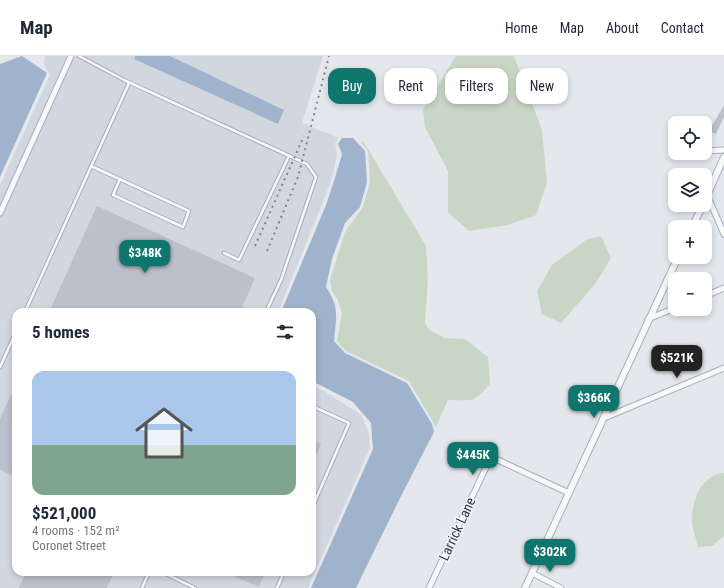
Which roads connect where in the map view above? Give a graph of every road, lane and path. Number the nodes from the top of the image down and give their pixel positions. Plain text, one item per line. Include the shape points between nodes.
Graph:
1 (71, 56) edge
2 (79, 56) edge
3 (129, 83) junction
4 (712, 150) edge
5 (724, 150) edge
6 (289, 156) junction
7 (724, 157) edge
8 (91, 166) junction
9 (120, 179) junction
10 (712, 184) edge
11 (712, 210) edge
12 (0, 212) edge
13 (724, 234) edge
14 (224, 253) dead end
15 (675, 264) edge
16 (724, 288) edge
17 (712, 293) edge
18 (27, 308) edge
19 (268, 308) edge
20 (668, 311) edge
21 (648, 319) junction
22 (12, 341) edge
23 (0, 367) edge
24 (724, 368) edge
25 (316, 408) edge
26 (604, 418) junction
27 (569, 493) junction
28 (316, 499) edge
29 (532, 573) junction
30 (147, 576) edge
31 (170, 576) edge
32 (282, 576) edge
33 (142, 588) edge
34 (195, 588) edge
35 (277, 588) edge
36 (429, 588) edge
37 (525, 588) edge
38 (561, 588) edge

1 - 12 street
2 - 3 lane
3 - 6 lane
3 - 8 lane
4 - 5 street
6 - 14 lane via 239,260
6 - 19 lane via 307,164 316,177 281,280
7 - 10 street
8 - 9 lane
8 - 18 lane
9 - 9 lane via 190,211 183,227 114,195
11 - 13 street
15 - 21 street
16 - 17 street
20 - 21 street
21 - 26 street
22 - 23 lane
24 - 26 street
25 - 28 lane via 350,423
26 - 27 street
27 - 29 street
27 - 36 street, Larrick Lane via 498,460 489,461
29 - 37 street
29 - 38 street
30 - 33 lane
31 - 34 lane
32 - 35 lane

